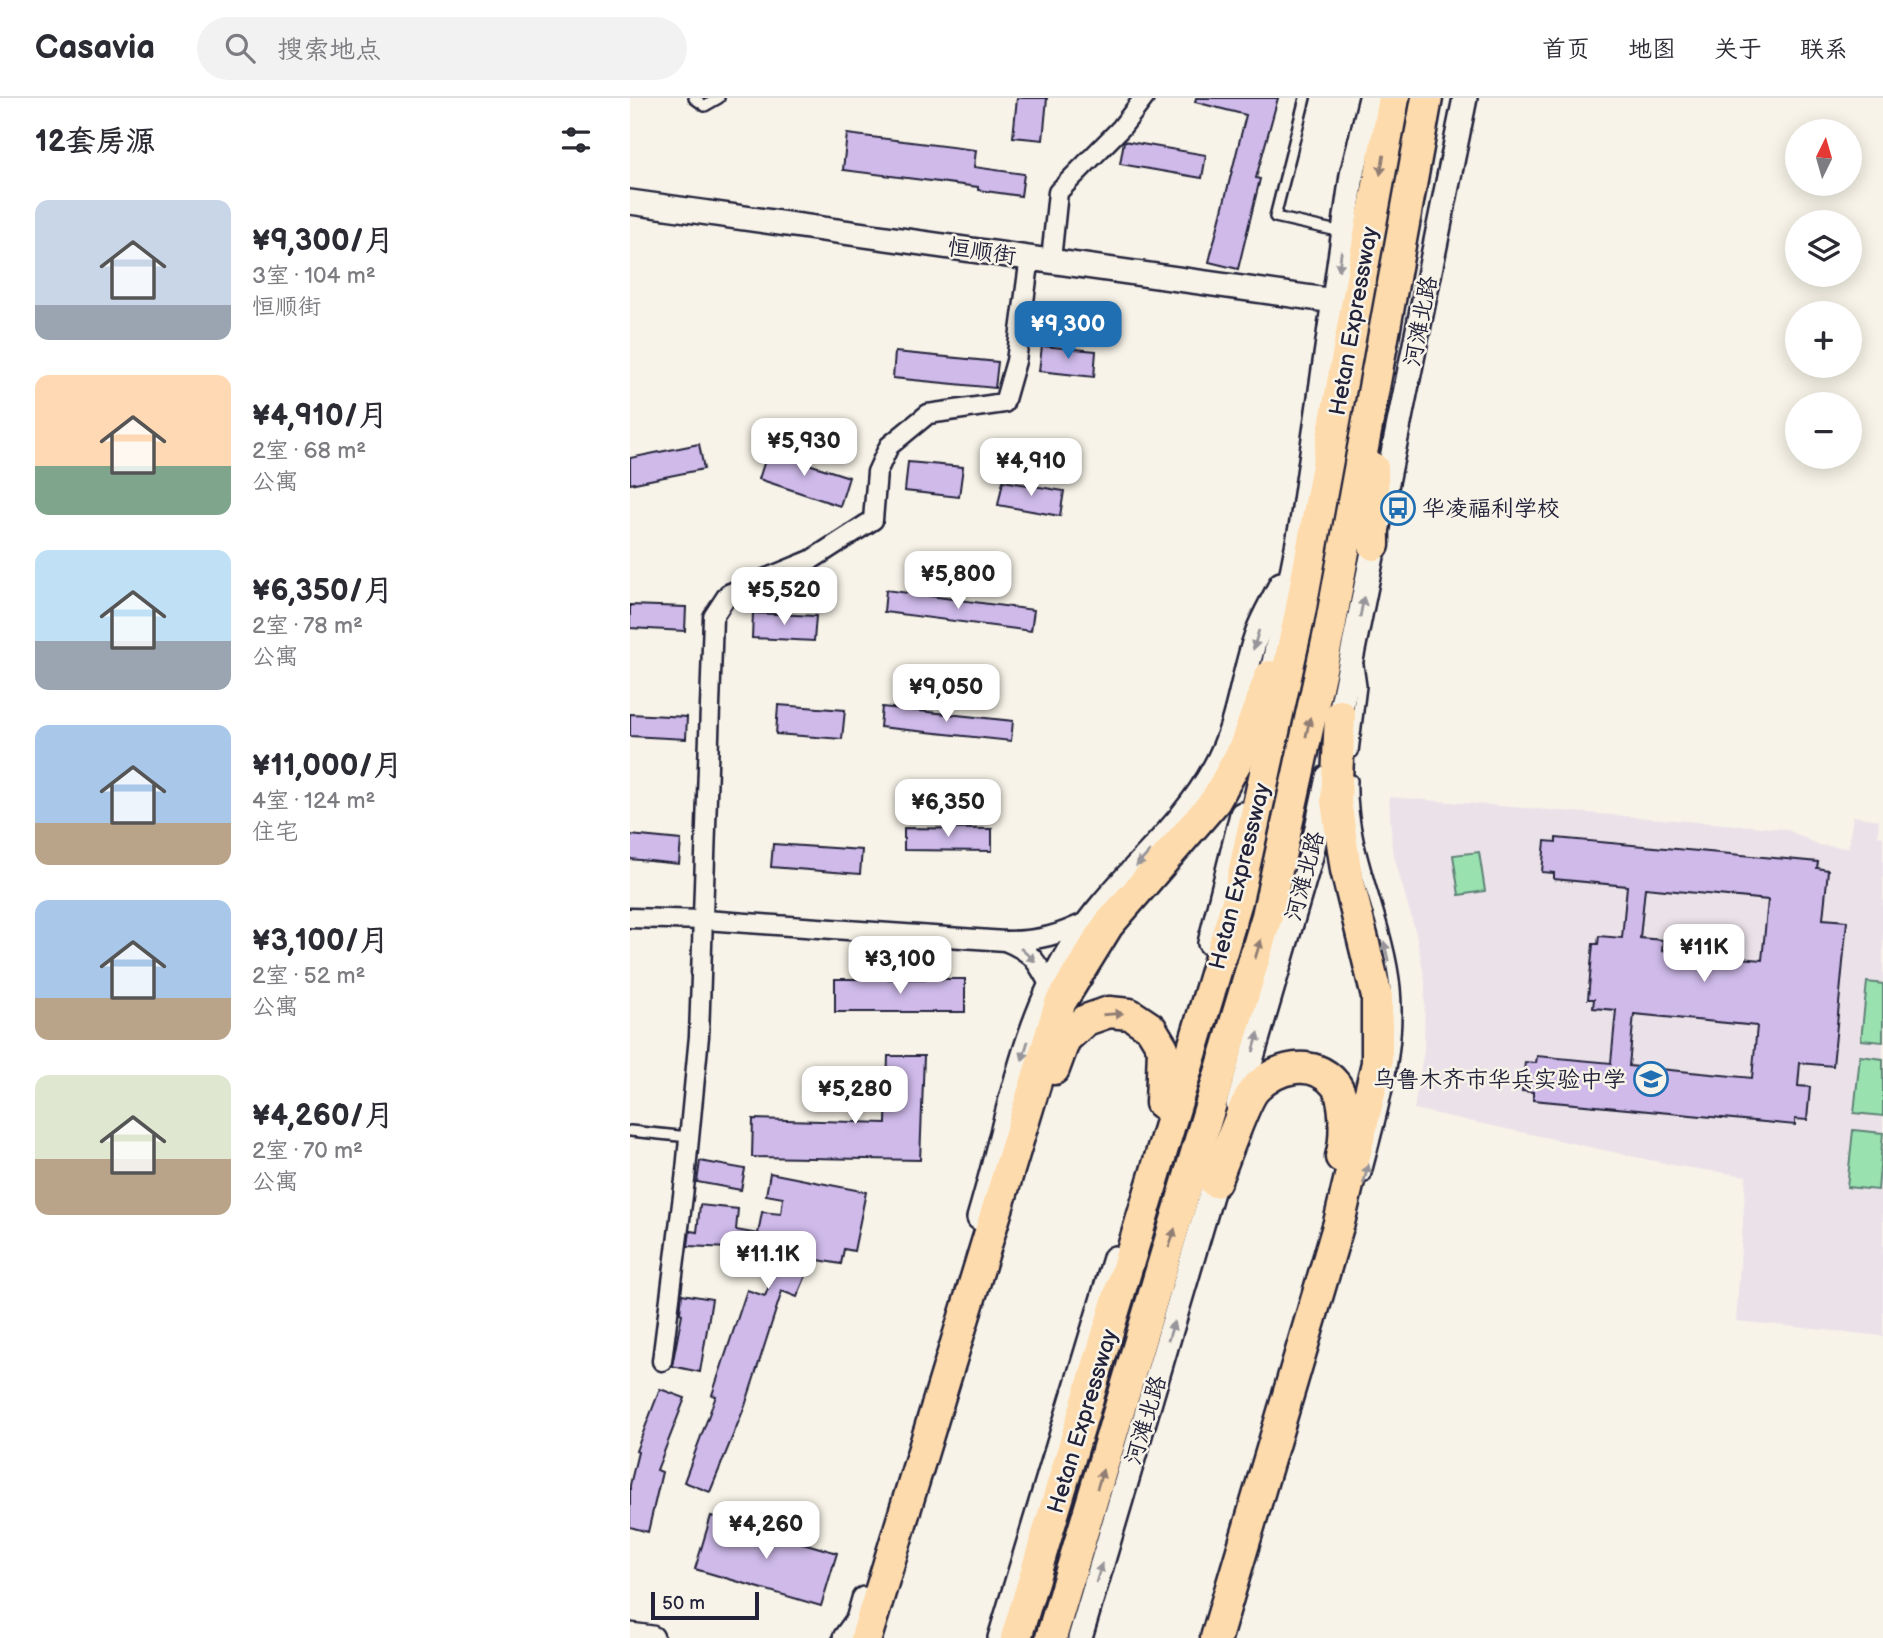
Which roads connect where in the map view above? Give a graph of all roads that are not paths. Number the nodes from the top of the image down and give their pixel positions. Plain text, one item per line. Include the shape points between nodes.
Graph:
1 (694, 98) edge
2 (719, 98) edge
3 (1144, 98) edge
4 (1305, 98) edge
5 (1371, 98) edge
6 (1394, 98) edge
7 (1427, 98) edge
8 (1465, 98) edge
9 (630, 202) edge
10 (630, 215) edge
11 (1344, 232) junction
12 (1037, 262) junction
13 (1333, 306) junction
14 (1346, 357) junction
15 (1371, 405) junction
16 (1302, 522) junction
17 (1374, 545) junction
18 (1295, 556) junction
19 (1354, 643) junction
20 (1273, 668) junction
21 (1340, 715) junction
22 (1353, 758) dead end
23 (1352, 770) dead end
24 (630, 918) edge
25 (705, 920) junction
26 (1090, 920) junction
27 (1005, 941) junction
28 (1050, 986) junction
29 (1161, 1103) junction
30 (1031, 1119) junction
31 (630, 1132) edge
32 (689, 1137) junction
33 (1215, 1182) junction
34 (1361, 1190) dead end
35 (1334, 1217) junction
36 (1313, 1348) dead end
37 (662, 1361) dead end
38 (630, 1635) edge
39 (652, 1638) edge
40 (845, 1638) edge
41 (866, 1638) edge
42 (877, 1638) edge
43 (1000, 1638) edge
44 (1016, 1638) edge
45 (1051, 1638) edge
46 (1080, 1638) edge
47 (1202, 1638) edge
48 (1216, 1638) edge
49 (1226, 1638) edge

1 - 2 lane via 705,106
3 - 12 street via 1058,192
4 - 11 lane via 1275,217
5 - 11 street
6 -> 14 highway, Hetan Expressway
7 - 15 highway, Hetan Expressway
8 - 17 street, 河滩北路
9 - 12 street, 恒顺街
10 - 12 street, 恒顺街 via 852,247
11 -> 13 street
12 - 13 street, 恒顺街
12 - 25 street via 1004,403 928,414 889,446 877,472 873,520 811,560 728,594 713,617
13 - 16 street
14 - 16 highway
14 - 44 highway, Hetan Expressway via 1300,613 1237,901
15 - 17 highway
45 -> 15 highway, Hetan Expressway via 1267,916 1330,628
16 - 18 street
19 -> 17 street, 河滩北路
18 - 20 street
18 -> 26 street via 1258,631 1233,731 1215,768 1190,808
19 - 21 street, 河滩北路
19 - 22 lane via 1361,686
20 - 29 street via 1214,929
20 - 30 highway via 1243,750 1215,800 1108,925 1059,1003
33 -> 21 street, 河滩北路 via 1311,856
21 - 35 highway via 1336,801 1346,870 1377,997 1377,1063
34 -> 23 lane via 1390,1082 1395,988 1363,859 1351,793
24 - 25 street
25 - 27 street
25 - 32 street
26 - 27 street via 1037,941
26 - 28 street
27 -> 28 street via 1027,951
28 -> 40 street via 1028,1043 858,1620
30 -> 29 highway via 1065,1040 1086,1020 1110,1012 1130,1014 1152,1028 1163,1048
29 - 43 street
30 - 41 highway
30 - 42 highway
31 - 32 lane
32 - 37 street
33 - 35 highway via 1254,1090 1278,1072 1298,1066 1335,1084 1342,1104 1345,1142
46 -> 33 street, 河滩北路
35 - 47 highway
35 - 48 highway
36 - 49 lane
38 - 39 street

